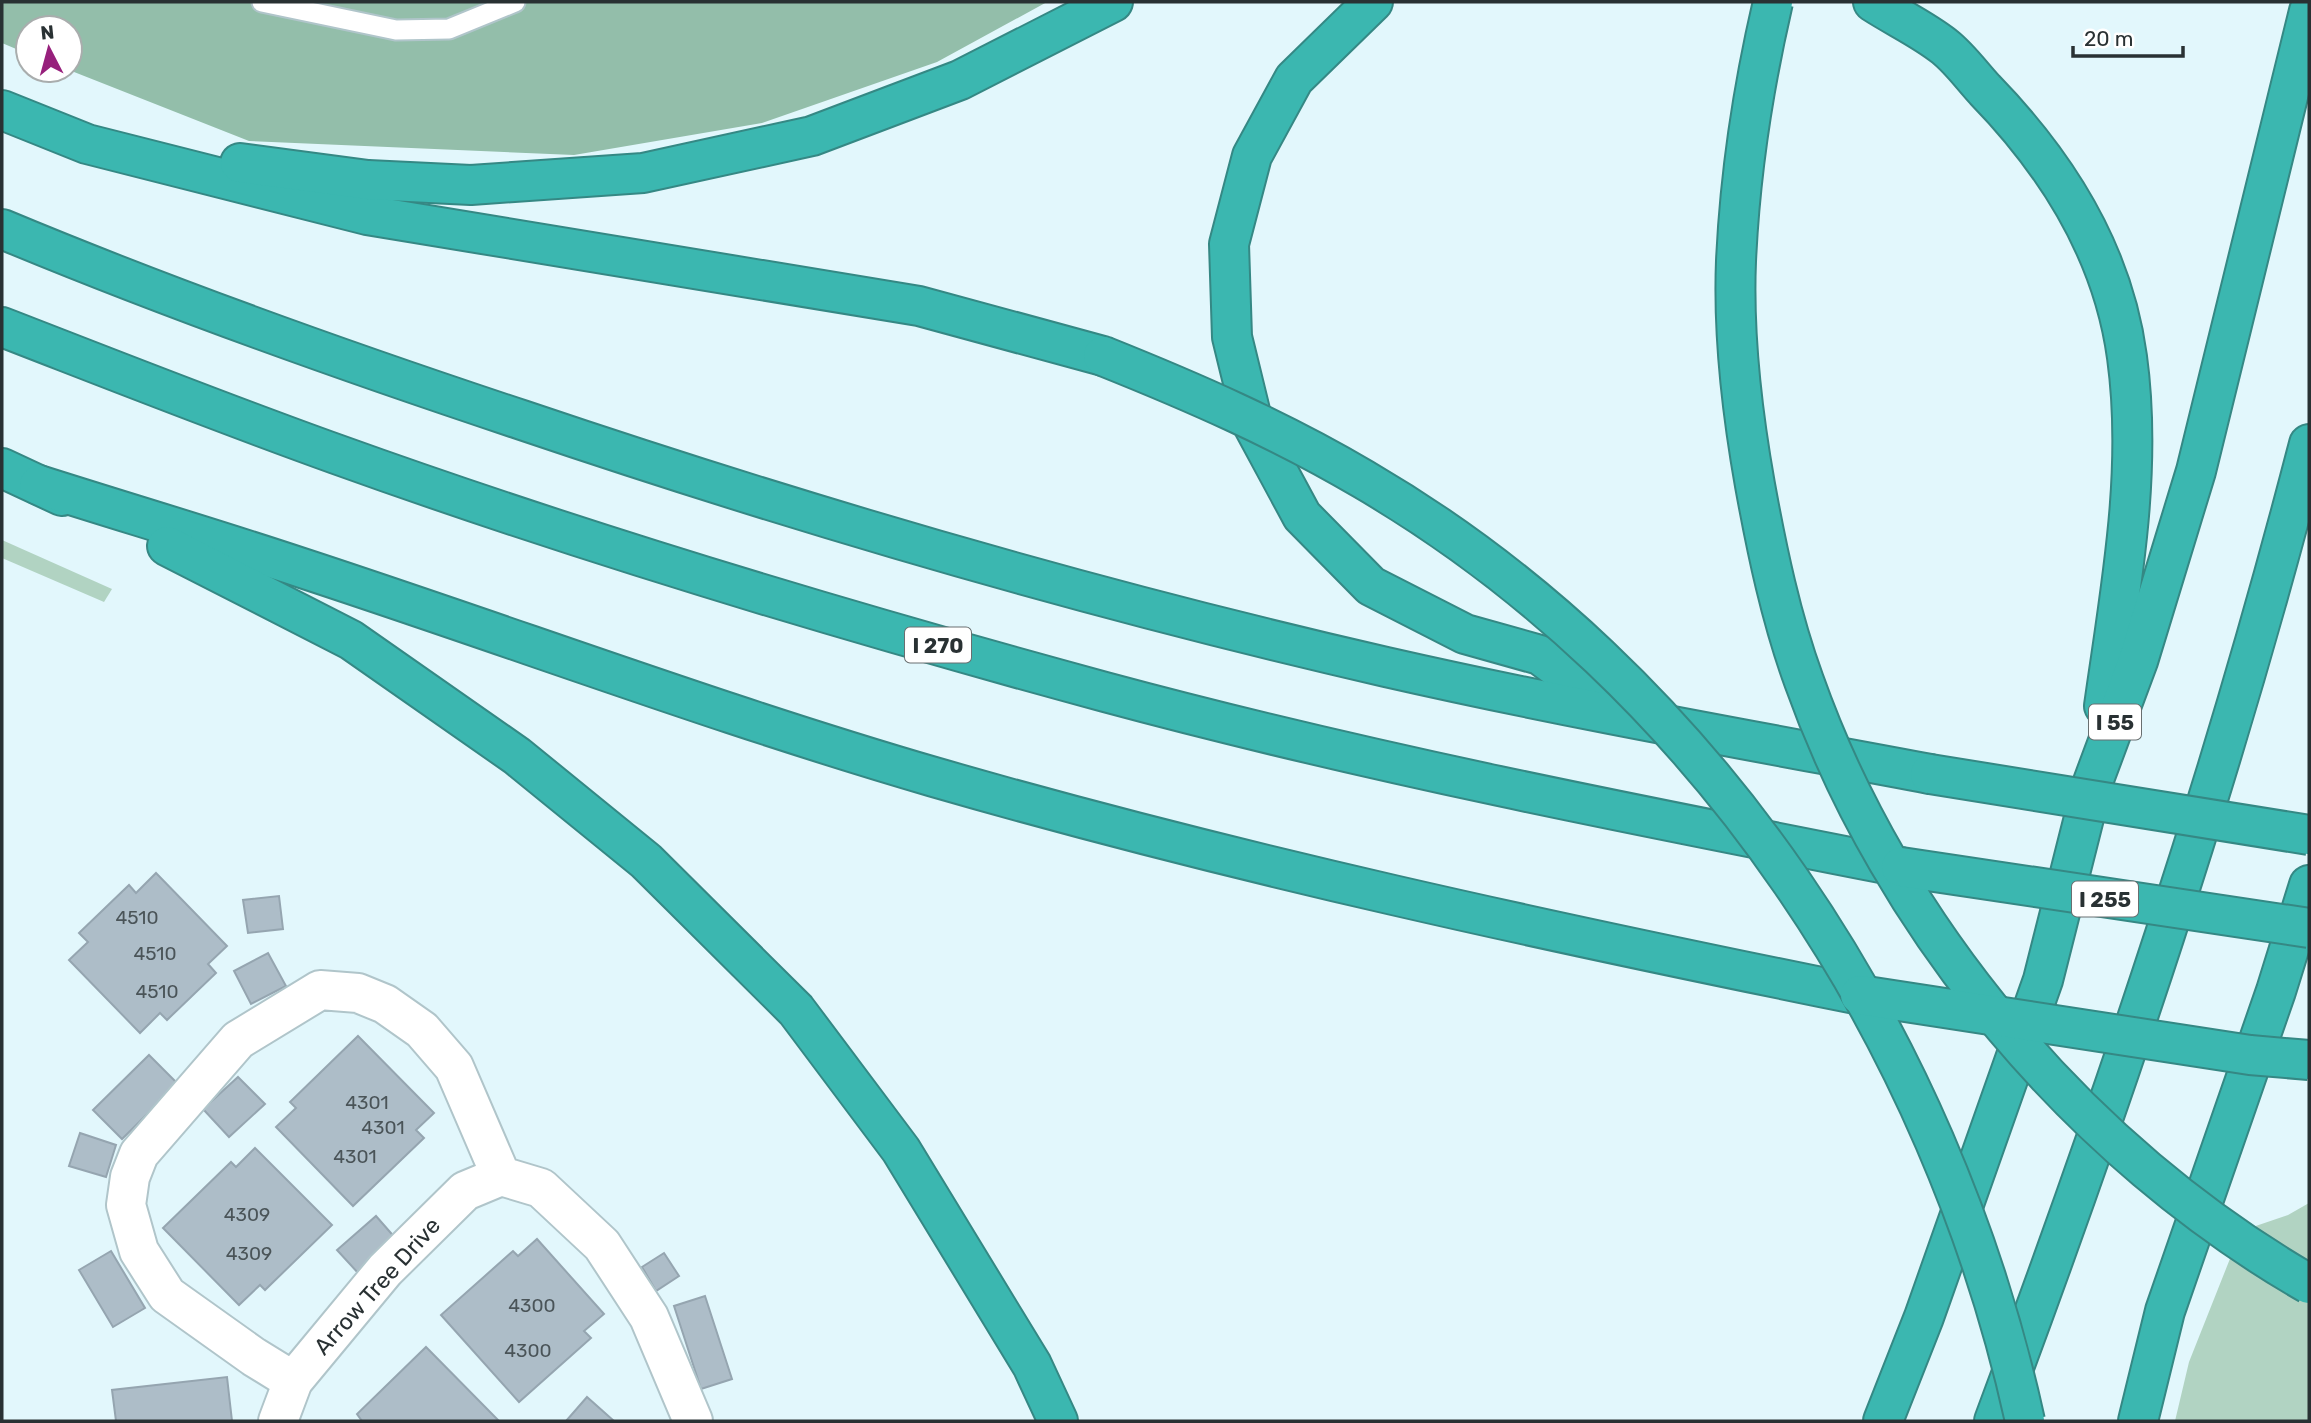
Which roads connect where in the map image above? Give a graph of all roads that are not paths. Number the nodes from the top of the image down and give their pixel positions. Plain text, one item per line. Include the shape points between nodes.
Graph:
1 (262, 2) edge
2 (515, 2) edge
3 (1113, 2) edge
4 (1373, 2) edge
5 (1773, 2) edge
6 (1873, 2) edge
7 (2309, 11) edge
8 (2, 110) edge
9 (87, 144) junction
10 (2, 229) edge
11 (2, 327) edge
12 (2309, 444) edge
13 (2, 468) edge
14 (39, 485) junction
15 (1621, 716) junction
16 (2093, 782) junction
17 (2309, 835) edge
18 (1902, 867) joint
19 (2309, 885) edge
20 (2309, 928) edge
21 (2250, 1055) junction
22 (2309, 1060) edge
23 (2309, 1068) edge
24 (501, 1176) junction
25 (2309, 1284) edge
26 (2165, 1311) junction
27 (293, 1381) junction
28 (278, 1421) edge
29 (693, 1421) edge
30 (1058, 1421) edge
31 (1883, 1421) edge
32 (1994, 1421) edge
33 (2025, 1421) edge
34 (2112, 1421) edge
35 (2138, 1421) edge

1 - 2 lane via 396,30 449,29
3 - 9 highway via 960,80 812,136 643,173 471,186 369,180
4 - 15 highway via 1294,79 1252,156 1229,244 1232,337 1254,427 1302,516 1371,586 1465,634 1540,655
5 - 25 highway, bridge via 1744,150 1736,279 1743,416 1766,548 1804,681 1881,847 1996,1019 2081,1112 2173,1191 2260,1256
6 - 16 highway via 1945,47 2019,125 2071,195 2109,283 2127,356 2132,436 2121,584
7 - 16 highway, I 55 via 2196,471 2138,661
8 - 9 highway
9 - 33 highway, bridge via 367,215 919,306 1103,356 1207,397 1366,481 1536,602 1631,689 1691,753 1812,909 1861,990 1942,1156 1980,1255
10 - 15 highway via 415,384 796,508 1215,624 1386,667
11 - 18 highway, I 270 via 338,455 722,581 1109,693 1531,793
12 - 32 highway via 2235,716 2117,1084
13 - 14 highway
14 - 21 highway, bridge via 947,780 1168,841 1522,925 1860,995
14 - 30 highway via 351,639 517,756 646,861 796,1010 901,1150 1032,1365
15 - 17 highway, bridge via 1930,774
16 - 31 highway, I 55 via 2043,980
18 - 20 highway, I 255, bridge
19 - 26 highway
21 - 22 highway, bridge
21 - 23 highway, bridge
24 - 27 street, Arrow Tree Drive via 465,1191 385,1270
24 - 27 street via 454,1067 422,1030 385,1004 358,993 320,990 238,1040 139,1154 126,1205 139,1251 167,1295
24 - 29 street via 541,1188 602,1245 649,1317
26 - 34 highway
26 - 35 highway
27 - 28 street, Arrow Tree Drive

